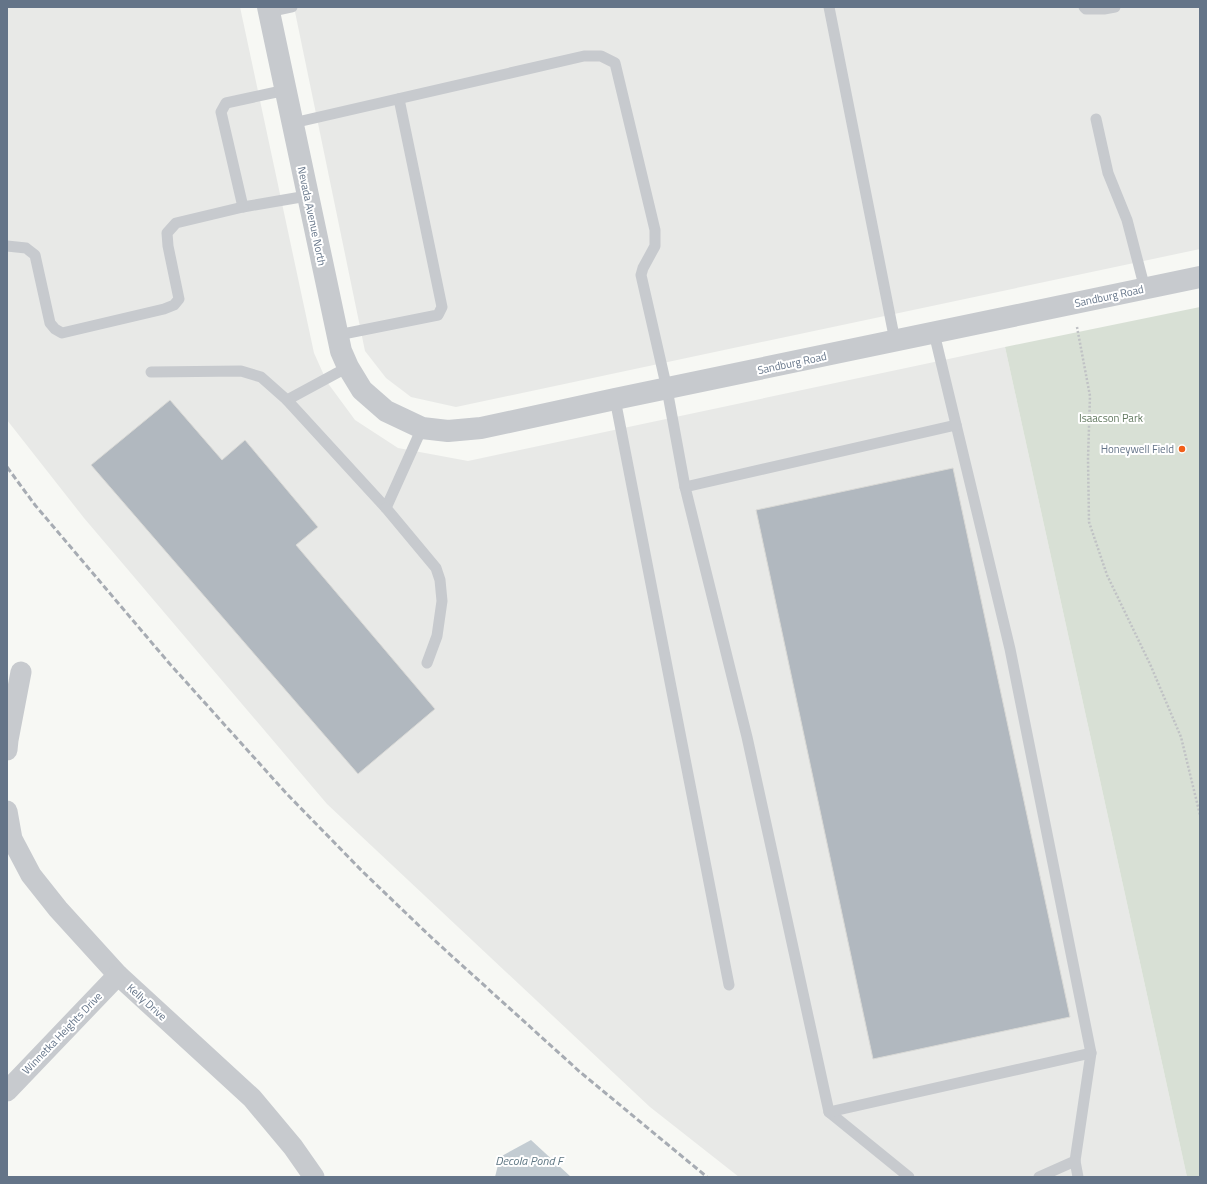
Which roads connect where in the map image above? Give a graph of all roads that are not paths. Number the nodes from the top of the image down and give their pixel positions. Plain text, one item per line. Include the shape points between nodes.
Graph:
1 (292, 7) edge
2 (829, 7) edge
3 (1084, 7) edge
4 (1115, 7) edge
5 (268, 9) edge
6 (286, 90) junction
7 (399, 99) junction
8 (1096, 119) dead end
9 (292, 123) junction
10 (308, 196) junction
11 (243, 207) junction
12 (7, 246) edge
13 (1200, 277) edge
14 (1145, 289) junction
15 (934, 333) junction
16 (338, 335) junction
17 (895, 341) junction
18 (348, 368) junction
19 (151, 372) dead end
20 (667, 389) junction
21 (615, 399) junction
22 (287, 400) junction
23 (386, 411) joint
24 (956, 425) junction
25 (422, 428) junction
26 (685, 487) junction
27 (386, 508) junction
28 (427, 663) dead end
29 (21, 672) dead end
30 (7, 750) edge
31 (7, 811) edge
32 (118, 975) junction
33 (729, 986) dead end
34 (1091, 1054) junction
35 (7, 1091) edge
36 (829, 1112) junction
37 (1075, 1161) junction
38 (314, 1177) edge
39 (909, 1177) edge
40 (1039, 1177) edge
41 (1078, 1177) edge

1 - 5 lane
2 - 17 lane
3 - 4 lane
5 - 6 street, Nevada Avenue North
6 - 9 street, Nevada Avenue North
6 - 11 lane via 226,103 221,112
7 - 9 lane
7 - 16 lane via 442,307 438,315
7 - 20 lane via 584,56 601,56 615,64 655,230 655,246 641,275
8 - 14 lane via 1108,173 1127,220
9 - 10 street, Nevada Avenue North
10 - 11 lane
10 - 16 street, Nevada Avenue North
11 - 12 lane via 176,223 167,232 179,299 174,305 62,333 50,323 35,255 26,248
13 - 14 street, Sandburg Road
14 - 15 street, Sandburg Road
15 - 17 street, Sandburg Road
15 - 24 lane
16 - 18 street, Nevada Avenue North
17 - 20 street, Sandburg Road
18 - 22 lane
18 - 23 street, Nevada Avenue North via 362,390
19 - 22 lane via 241,371 261,377
20 - 21 street, Sandburg Road
20 - 26 lane
21 - 25 street, Sandburg Road via 481,428 448,431
21 - 33 lane
22 - 27 lane
23 - 25 street, Sandburg Road
24 - 26 lane
24 - 34 lane via 1010,649
25 - 27 lane
26 - 36 lane via 747,737
27 - 28 lane via 436,568 440,580 442,601 437,636
29 - 30 street
31 - 32 street, Kelly Drive via 12,839 31,875
32 - 35 street, Winnetka Heights Drive
32 - 38 street, Kelly Drive via 252,1098 293,1147
34 - 36 lane
34 - 37 lane
36 - 39 lane
37 - 40 lane
37 - 41 lane

